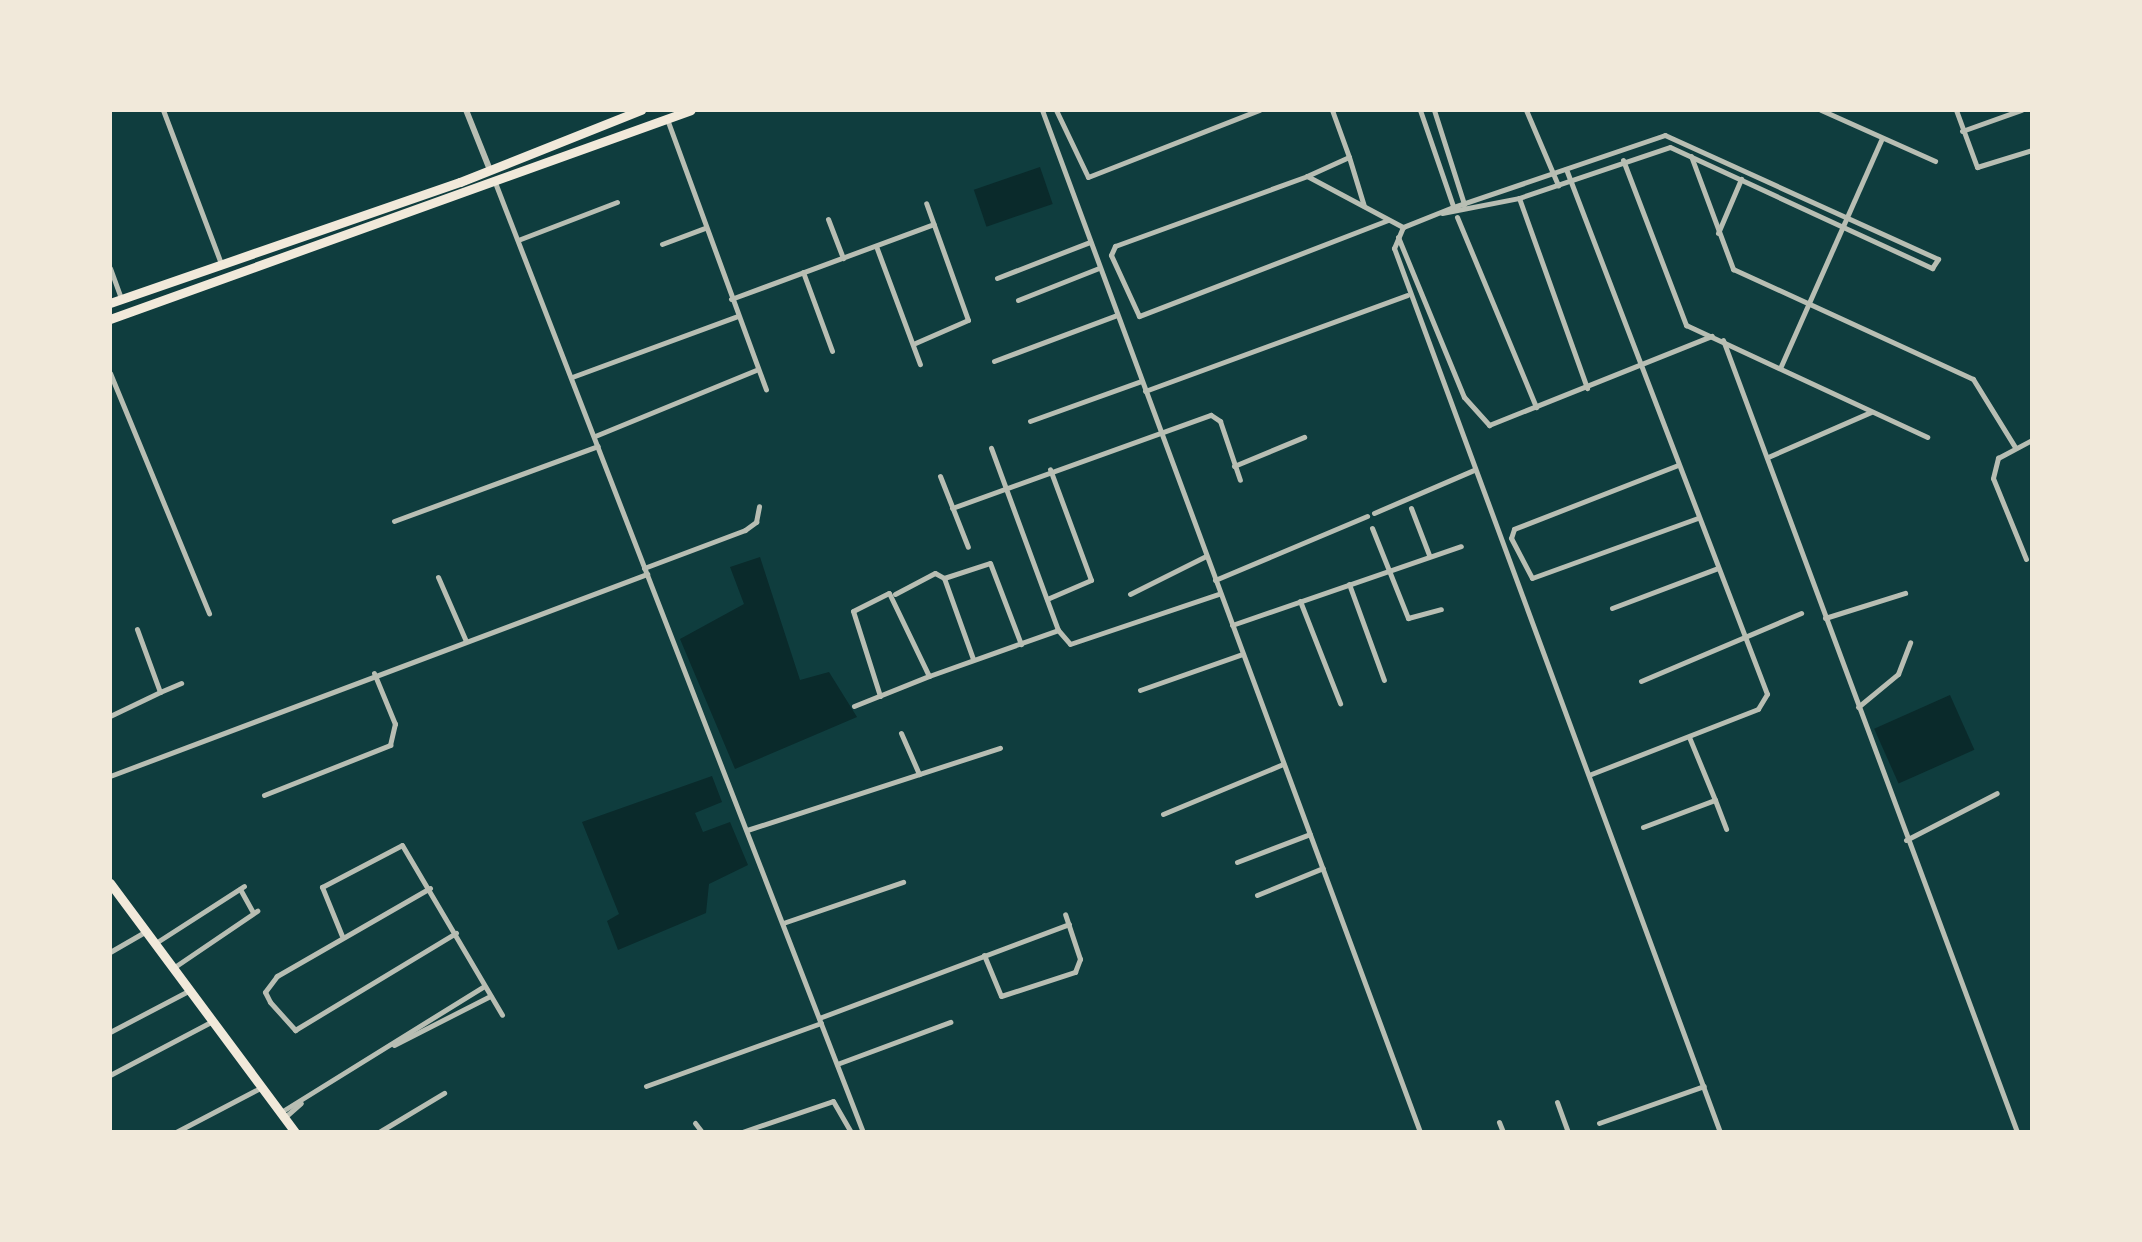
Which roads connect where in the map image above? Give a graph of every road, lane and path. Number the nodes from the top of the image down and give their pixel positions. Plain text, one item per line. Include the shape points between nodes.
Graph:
1 (163, 110) edge
2 (466, 110) edge
3 (641, 110) edge
4 (691, 110) edge
5 (1042, 110) edge
6 (1056, 110) edge
7 (1260, 110) edge
8 (1332, 110) edge
9 (1420, 110) edge
10 (1434, 110) edge
11 (1526, 110) edge
12 (1821, 110) edge
13 (1956, 110) edge
14 (2021, 110) edge
15 (667, 119) junction
16 (1962, 131) junction
17 (1882, 138) junction
18 (2032, 150) edge
19 (1692, 156) junction
20 (1349, 157) junction
21 (1624, 160) junction
22 (1935, 161) dead end
23 (1566, 168) junction
24 (490, 170) junction
25 (1456, 171) junction
26 (1552, 173) junction
27 (1443, 175) junction
28 (1307, 176) junction
29 (1741, 179) junction
30 (1571, 182) junction
31 (496, 185) junction
32 (1558, 186) junction
33 (1519, 198) junction
34 (617, 202) dead end
35 (926, 202) dead end
36 (1464, 203) junction
37 (1364, 206) junction
38 (1453, 207) junction
39 (1442, 213) junction
40 (1467, 213) junction
41 (1849, 214) junction
42 (1456, 215) junction
43 (339, 220) junction
44 (828, 220) dead end
45 (1388, 220) junction
46 (934, 224) junction
47 (1404, 227) junction
48 (1844, 227) junction
49 (706, 228) junction
50 (1469, 236) junction
51 (1716, 236) junction
52 (344, 237) junction
53 (1398, 237) junction
54 (518, 240) junction
55 (1090, 242) junction
56 (662, 244) dead end
57 (876, 246) junction
58 (843, 258) junction
59 (220, 261) junction
60 (110, 268) edge
61 (1099, 268) junction
62 (804, 272) junction
63 (997, 278) dead end
64 (1407, 296) junction
65 (732, 298) junction
66 (1018, 300) dead end
67 (115, 301) edge
68 (1812, 304) junction
69 (1116, 314) junction
70 (738, 316) junction
71 (110, 320) edge
72 (1712, 336) junction
73 (1723, 340) junction
74 (912, 344) junction
75 (832, 351) dead end
76 (994, 361) dead end
77 (920, 364) dead end
78 (1641, 366) junction
79 (1781, 366) junction
80 (758, 370) junction
81 (110, 373) edge
82 (572, 378) junction
83 (1141, 381) junction
84 (766, 388) dead end
85 (1586, 388) junction
86 (1145, 391) junction
87 (1536, 407) junction
88 (1872, 412) junction
89 (1030, 421) dead end
90 (1161, 434) junction
91 (594, 436) junction
92 (1304, 437) dead end
93 (1927, 437) dead end
94 (2032, 440) edge
95 (598, 446) junction
96 (992, 448) dead end
97 (2016, 448) junction
98 (1768, 458) junction
99 (1678, 465) junction
100 (1234, 466) junction
101 (1050, 469) junction
102 (1474, 470) junction
103 (940, 476) dead end
104 (1240, 480) dead end
105 (1005, 487) junction
106 (759, 506) dead end
107 (952, 508) junction
108 (1411, 508) dead end
109 (1698, 518) junction
110 (394, 521) dead end
111 (1372, 528) dead end
112 (1461, 546) dead end
113 (968, 547) dead end
114 (1429, 555) junction
115 (1206, 556) junction
116 (2026, 558) dead end
117 (1718, 568) junction
118 (1390, 569) junction
119 (646, 570) junction
120 (438, 576) dead end
121 (944, 578) junction
122 (1215, 580) junction
123 (1350, 584) junction
124 (1905, 593) dead end
125 (895, 594) junction
126 (1130, 594) dead end
127 (1220, 594) junction
128 (1046, 600) junction
129 (1300, 601) junction
130 (1612, 608) dead end
131 (1441, 609) dead end
132 (210, 612) dead end
133 (1801, 613) dead end
134 (1825, 618) junction
135 (1232, 625) junction
136 (137, 629) dead end
137 (1058, 630) junction
138 (1743, 636) junction
139 (466, 642) junction
140 (1910, 642) dead end
141 (1022, 644) junction
142 (1243, 654) junction
143 (974, 661) junction
144 (374, 674) junction
145 (929, 676) junction
146 (1384, 680) dead end
147 (1641, 681) dead end
148 (181, 683) dead end
149 (1140, 690) dead end
150 (160, 692) junction
151 (880, 696) junction
152 (1340, 703) dead end
153 (854, 706) dead end
154 (1858, 708) junction
155 (110, 716) edge
156 (901, 733) dead end
157 (1688, 738) junction
158 (1000, 748) dead end
159 (1283, 764) junction
160 (918, 774) junction
161 (1589, 775) junction
162 (110, 776) edge
163 (1997, 793) dead end
164 (264, 796) dead end
165 (1715, 800) junction
166 (1163, 814) dead end
167 (1643, 827) dead end
168 (1726, 829) dead end
169 (747, 830) junction
170 (1310, 834) junction
171 (1906, 840) junction
172 (1237, 862) dead end
173 (1323, 868) junction
174 (903, 882) dead end
175 (110, 884) edge
176 (430, 888) junction
177 (1257, 895) dead end
178 (1064, 914) dead end
179 (784, 923) junction
180 (1069, 924) junction
181 (144, 932) junction
182 (456, 933) junction
183 (342, 936) junction
184 (154, 944) junction
185 (110, 952) edge
186 (984, 956) junction
187 (172, 969) junction
188 (484, 986) junction
189 (190, 990) junction
190 (490, 996) junction
191 (502, 1016) dead end
192 (820, 1020) junction
193 (213, 1021) junction
194 (950, 1022) dead end
195 (110, 1032) edge
196 (391, 1046) junction
197 (837, 1064) junction
198 (110, 1075) edge
199 (646, 1086) dead end
200 (1704, 1086) junction
201 (262, 1087) junction
202 (444, 1093) dead end
203 (1557, 1102) dead end
204 (283, 1114) junction
205 (1500, 1122) dead end
206 (696, 1124) dead end
207 (1599, 1124) dead end
208 (176, 1132) edge
209 (296, 1132) edge
210 (378, 1132) edge
211 (702, 1132) edge
212 (742, 1132) edge
213 (851, 1132) edge
214 (863, 1132) edge
215 (1420, 1132) edge
216 (1503, 1132) edge
217 (1568, 1132) edge
218 (1720, 1132) edge
219 (2017, 1132) edge

1 - 59 street
2 - 24 street
3 - 24 main road
4 - 15 main road
5 - 55 street
6 - 7 street via 1088,177
8 - 20 street
9 - 27 street
10 - 25 street
11 - 26 street
12 - 17 street
13 - 16 street
14 - 16 street
15 - 31 main road
15 - 49 street
16 - 18 street via 1977,167
17 - 22 street
17 - 41 street
19 - 21 street via 1659,147
19 - 29 street
19 - 51 street
20 - 28 street
20 - 37 street
21 - 30 street
21 - 72 street via 1681,316 1692,330
23 - 26 street
23 - 30 street
23 - 41 street via 1665,135
24 - 43 main road
25 - 27 street
25 - 36 street
26 - 32 street
26 - 36 street
27 - 38 street
28 - 37 street
28 - 45 street via 1113,247 1134,314
29 - 48 street
29 - 51 street
30 - 32 street
30 - 78 street
31 - 52 main road
31 - 54 street
32 - 33 street
33 - 40 street
33 - 85 street
34 - 54 street
35 - 46 street
36 - 38 street
36 - 40 street
37 - 45 street
38 - 39 street
38 - 42 street
39 - 42 street
39 - 47 street
40 - 42 street
40 - 50 street
41 - 48 street
41 - 48 street via 1938,262 1932,268
42 - 50 street
43 - 52 main road
43 - 59 main road
44 - 58 street
45 - 47 street
46 - 57 street
46 - 74 street via 968,320
47 - 53 street
48 - 68 street
49 - 56 street
49 - 65 street
50 - 87 street
51 - 68 street via 1738,272
52 - 71 main road
53 - 64 street via 1394,255
53 - 87 street via 1476,416 1498,424
54 - 82 street
55 - 61 street
55 - 63 street
57 - 58 street
57 - 74 street
58 - 62 street
59 - 67 main road
60 - 67 street
61 - 66 street
61 - 69 street
62 - 65 street
62 - 75 street
64 - 86 street
64 - 102 street
65 - 70 street
68 - 79 street
68 - 97 street via 1978,383
69 - 76 street
69 - 83 street
70 - 80 street
70 - 82 street
72 - 73 street
72 - 78 street
73 - 79 street
73 - 98 street
74 - 77 street
78 - 85 street
78 - 99 street
79 - 88 street
80 - 84 street
80 - 91 street
81 - 132 street
82 - 91 street
83 - 86 street
83 - 89 street
85 - 87 street
86 - 90 street
88 - 93 street
88 - 98 street
90 - 100 street via 1216,416
90 - 101 street
90 - 115 street
91 - 95 street
92 - 100 street
94 - 97 street
95 - 110 street
95 - 119 street
96 - 105 street
97 - 116 street via 1998,458 1992,478
98 - 134 street
99 - 109 street
99 - 109 street via 1514,529 1511,538 1532,578
100 - 104 street
101 - 105 street
101 - 128 street via 1091,580
102 - 122 street
102 - 161 street
103 - 107 street
105 - 107 street
105 - 128 street
106 - 119 street via 756,522 745,530
107 - 113 street
108 - 114 street
109 - 117 street
111 - 118 street
112 - 114 street
114 - 118 street
115 - 122 street
115 - 126 street
117 - 130 street
117 - 138 street
118 - 123 street
118 - 131 street via 1409,619
119 - 139 street
119 - 169 street
120 - 139 street
121 - 125 street via 935,572
121 - 141 street via 990,563
121 - 143 street
122 - 127 street
123 - 129 street
123 - 146 street
124 - 134 street
125 - 145 street
125 - 151 street via 853,611
127 - 135 street
127 - 137 street via 1070,644
128 - 137 street
129 - 135 street
129 - 152 street
133 - 138 street
134 - 154 street
135 - 142 street
136 - 150 street
137 - 141 street
138 - 147 street
138 - 157 street via 1767,694 1764,704
139 - 144 street
140 - 154 street via 1898,674
141 - 143 street
142 - 149 street
142 - 159 street
143 - 145 street
144 - 162 street
144 - 164 street via 395,724 390,745
145 - 151 street
148 - 150 street
150 - 155 street
151 - 153 street
154 - 171 street
156 - 160 street
157 - 161 street
157 - 165 street
158 - 160 street
159 - 166 street
159 - 170 street
160 - 169 street
161 - 200 street
163 - 171 street
165 - 167 street
165 - 168 street
169 - 179 street
170 - 172 street
170 - 173 street
171 - 219 street
173 - 177 street
173 - 215 street
174 - 179 street
175 - 181 main road
176 - 182 street
176 - 183 street
176 - 183 street via 406,848 397,846 322,887
178 - 180 street
179 - 192 street
180 - 186 street
180 - 186 street via 1080,959 1066,976 1001,996
181 - 184 main road
181 - 185 street
182 - 183 street via 291,1031 270,1002 267,985
182 - 188 street
184 - 187 main road
184 - 187 street via 242,888 255,912
186 - 192 street
187 - 189 main road
188 - 190 street
188 - 196 street
189 - 193 main road
189 - 195 street
190 - 191 street
190 - 196 street
192 - 197 street
192 - 199 street
193 - 198 street
193 - 201 main road
194 - 197 street
196 - 204 street
197 - 214 street
200 - 207 street
200 - 218 street
201 - 204 main road
201 - 208 street
202 - 210 street
203 - 217 street
204 - 209 main road
205 - 216 street
206 - 211 street
212 - 213 street via 833,1100

